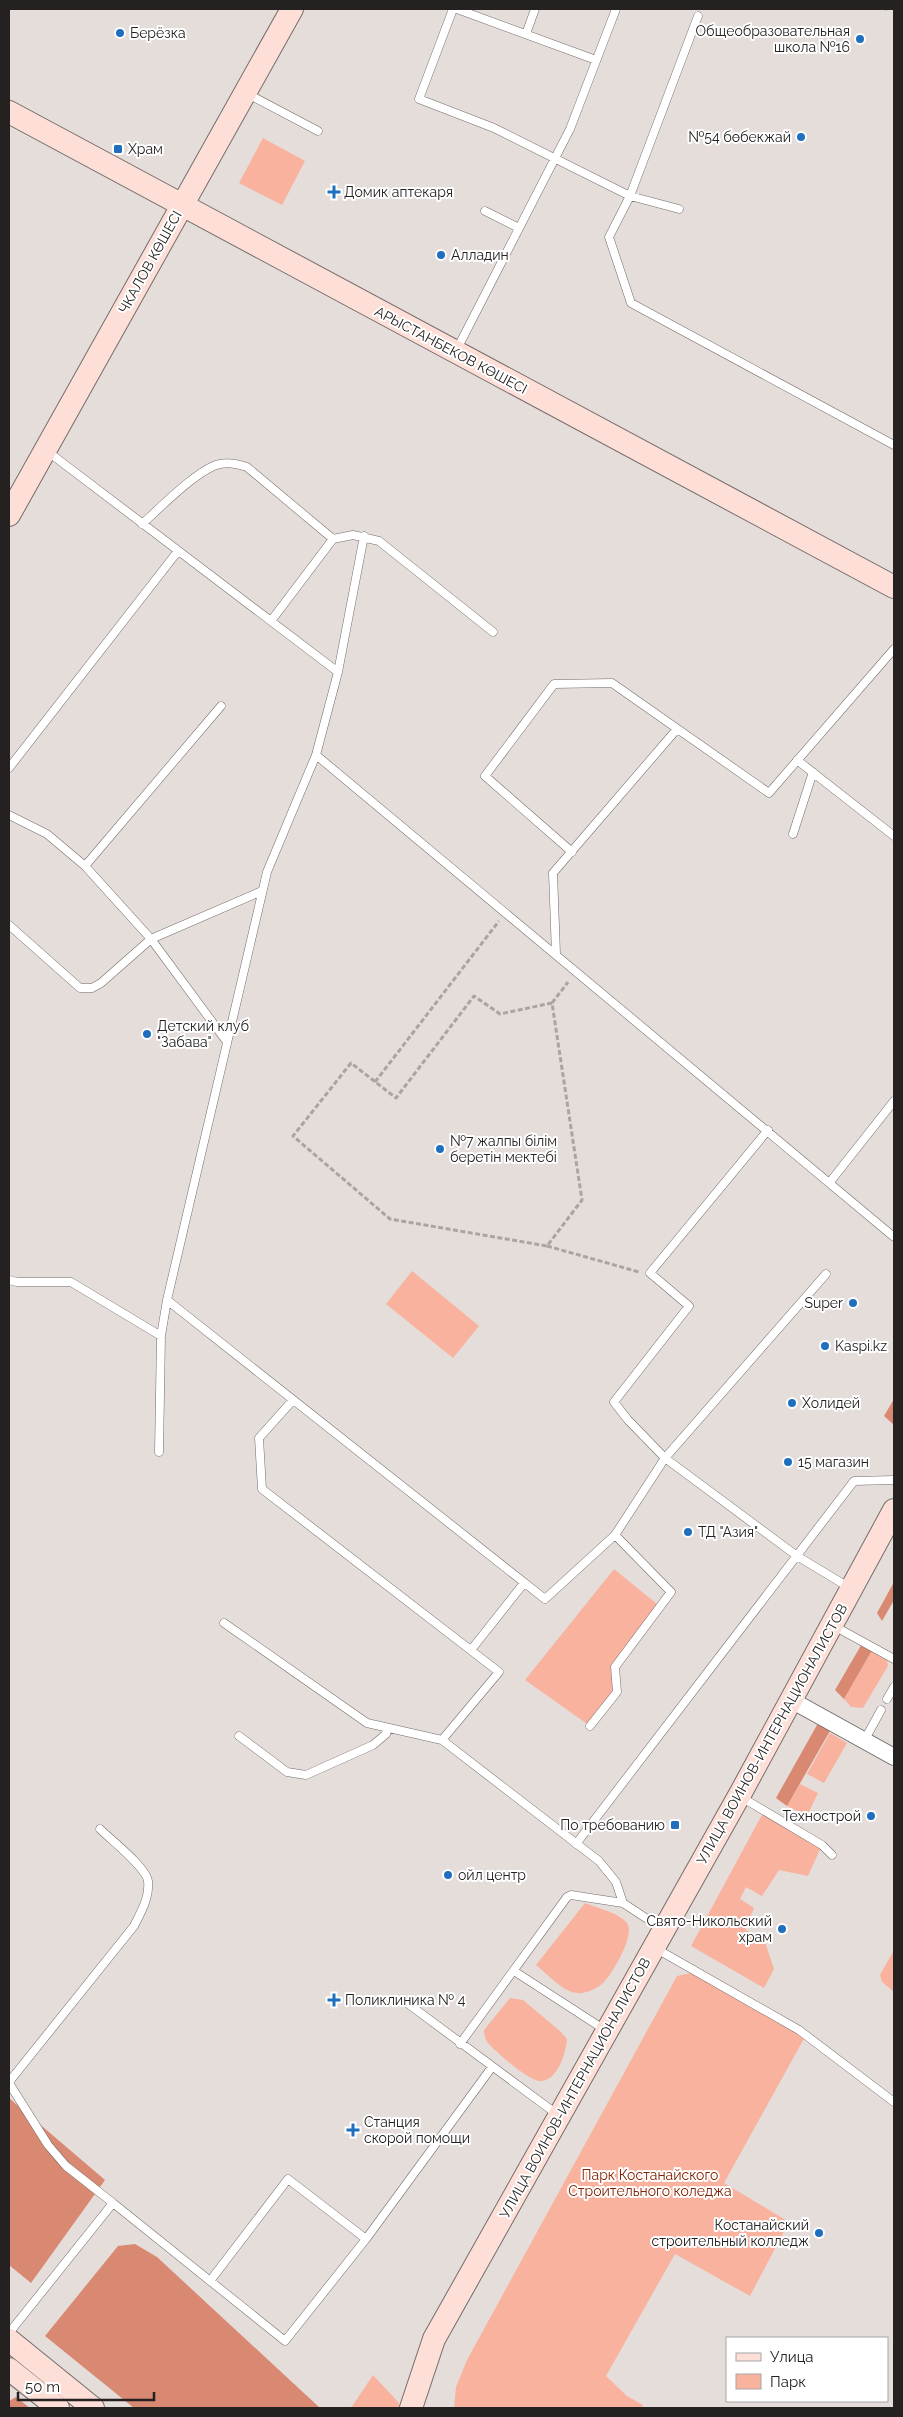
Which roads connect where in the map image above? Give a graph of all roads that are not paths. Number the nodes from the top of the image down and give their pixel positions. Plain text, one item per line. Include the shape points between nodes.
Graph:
1 (292, 9) edge
2 (453, 9) edge
3 (457, 9) edge
4 (536, 9) edge
5 (616, 9) edge
6 (698, 16) dead end
7 (526, 34) junction
8 (596, 60) junction
9 (244, 92) junction
10 (9, 112) edge
11 (318, 131) dead end
12 (556, 157) junction
13 (630, 196) junction
14 (182, 206) junction
15 (679, 209) dead end
16 (485, 211) dead end
17 (520, 228) junction
18 (455, 352) junction
19 (894, 445) edge
20 (45, 450) junction
21 (9, 515) edge
22 (142, 524) junction
23 (364, 536) junction
24 (333, 539) junction
25 (178, 551) junction
26 (894, 587) edge
27 (270, 621) junction
28 (493, 632) dead end
29 (894, 649) edge
30 (338, 672) junction
31 (221, 706) dead end
32 (677, 730) junction
33 (316, 755) junction
34 (797, 760) junction
35 (9, 768) edge
36 (813, 772) junction
37 (9, 815) edge
38 (794, 834) dead end
39 (894, 836) edge
40 (572, 852) junction
41 (85, 866) junction
42 (262, 891) junction
43 (9, 925) edge
44 (151, 939) junction
45 (556, 954) junction
46 (227, 1042) junction
47 (894, 1100) edge
48 (768, 1130) junction
49 (830, 1182) junction
50 (894, 1237) edge
51 (826, 1274) dead end
52 (9, 1280) edge
53 (167, 1300) junction
54 (161, 1336) junction
55 (293, 1400) junction
56 (159, 1452) dead end
57 (665, 1458) junction
58 (894, 1480) edge
59 (894, 1510) edge
60 (615, 1535) junction
61 (797, 1556) junction
62 (524, 1583) junction
63 (852, 1589) junction
64 (224, 1623) dead end
65 (832, 1625) junction
66 (470, 1650) junction
67 (894, 1659) edge
68 (894, 1687) edge
69 (887, 1699) dead end
70 (791, 1700) junction
71 (881, 1710) dead end
72 (590, 1726) dead end
73 (388, 1728) junction
74 (239, 1736) dead end
75 (442, 1740) junction
76 (864, 1741) junction
77 (894, 1757) edge
78 (739, 1796) junction
79 (100, 1830) dead end
80 (576, 1844) junction
81 (832, 1855) dead end
82 (623, 1903) junction
83 (658, 1938) junction
84 (514, 1971) junction
85 (402, 2000) dead end
86 (607, 2031) junction
87 (460, 2044) junction
88 (492, 2068) junction
89 (9, 2082) edge
90 (894, 2102) edge
91 (560, 2116) junction
92 (113, 2203) junction
93 (366, 2239) junction
94 (210, 2281) junction
95 (9, 2333) edge
96 (9, 2340) edge
97 (9, 2368) edge
98 (58, 2408) edge
99 (93, 2408) edge
100 (412, 2408) edge

1 - 9 street, ЧКАЛОВ КӨШЕСІ
2 - 12 lane via 419,99 494,128
3 - 7 lane
4 - 7 lane
5 - 8 lane
6 - 13 lane
7 - 8 lane
8 - 12 lane
9 - 11 lane
9 - 14 street, ЧКАЛОВ КӨШЕСІ
10 - 14 street, АРЫСТАНБЕКОВ КӨШЕСІ
12 - 13 lane
12 - 17 lane
13 - 15 lane
13 - 19 lane via 609,237 631,303
14 - 18 street, АРЫСТАНБЕКОВ КӨШЕСІ
14 - 20 street, ЧКАЛОВ КӨШЕСІ
16 - 17 lane
17 - 18 lane
18 - 26 street, АРЫСТАНБЕКОВ КӨШЕСІ
20 - 21 street, ЧКАЛОВ КӨШЕСІ
20 - 22 lane
22 - 24 lane via 205,469 235,463 247,467
22 - 25 lane
23 - 24 lane
23 - 28 lane via 378,540
23 - 30 lane
24 - 27 lane
25 - 27 lane
25 - 35 lane
27 - 30 lane
29 - 34 lane
30 - 33 lane
31 - 41 lane
32 - 34 lane via 769,793
32 - 40 lane
32 - 40 lane via 612,683 554,684 485,776
33 - 42 lane
33 - 45 lane
34 - 36 lane
36 - 38 lane
36 - 39 lane
37 - 41 lane via 47,834
40 - 45 lane via 553,873
41 - 44 lane
42 - 44 lane
42 - 46 lane
43 - 44 lane via 80,988 92,988 101,983
44 - 46 lane
45 - 48 lane
46 - 53 lane
47 - 49 lane
48 - 49 lane
48 - 57 lane via 650,1274 689,1306 614,1402
49 - 50 lane
51 - 57 lane
52 - 54 lane via 71,1282
53 - 54 lane
53 - 55 lane
54 - 56 lane
55 - 62 lane
55 - 66 lane via 259,1438 262,1489
57 - 60 lane
57 - 61 lane
58 - 61 lane via 854,1481
59 - 63 street, УЛИЦА ВОИНОВ-ИНТЕРНАЦИОНАЛИСТОВ
60 - 62 lane via 545,1599
60 - 72 lane via 671,1592 615,1667 617,1692
61 - 63 lane
61 - 80 lane
62 - 66 lane
63 - 65 street, УЛИЦА ВОИНОВ-ИНТЕРНАЦИОНАЛИСТОВ
64 - 73 lane via 367,1722
65 - 67 lane
65 - 70 street, УЛИЦА ВОИНОВ-ИНТЕРНАЦИОНАЛИСТОВ
66 - 75 lane via 498,1672
68 - 69 lane
70 - 76 street
70 - 78 street, УЛИЦА ВОИНОВ-ИНТЕРНАЦИОНАЛИСТОВ
71 - 76 lane
73 - 74 lane via 373,1745 306,1775 287,1772
73 - 75 lane
75 - 80 lane
76 - 77 street
78 - 81 lane via 822,1844
78 - 83 street, УЛИЦА ВОИНОВ-ИНТЕРНАЦИОНАЛИСТОВ
79 - 89 lane via 139,1867 148,1880 145,1904 134,1926
80 - 82 lane via 599,1861 616,1882
82 - 83 lane
82 - 84 lane via 567,1897
83 - 86 street, УЛИЦА ВОИНОВ-ИНТЕРНАЦИОНАЛИСТОВ
83 - 90 lane via 799,2030
84 - 86 lane
84 - 87 lane
85 - 87 lane
86 - 91 street, УЛИЦА ВОИНОВ-ИНТЕРНАЦИОНАЛИСТОВ
87 - 88 lane
88 - 91 lane
88 - 93 lane
89 - 92 lane via 48,2145 66,2166
91 - 100 street, УЛИЦА ВОИНОВ-ИНТЕРНАЦИОНАЛИСТОВ via 434,2339
92 - 94 lane
92 - 95 lane
93 - 94 lane via 284,2341
93 - 94 lane via 288,2179
96 - 99 street
97 - 98 street

